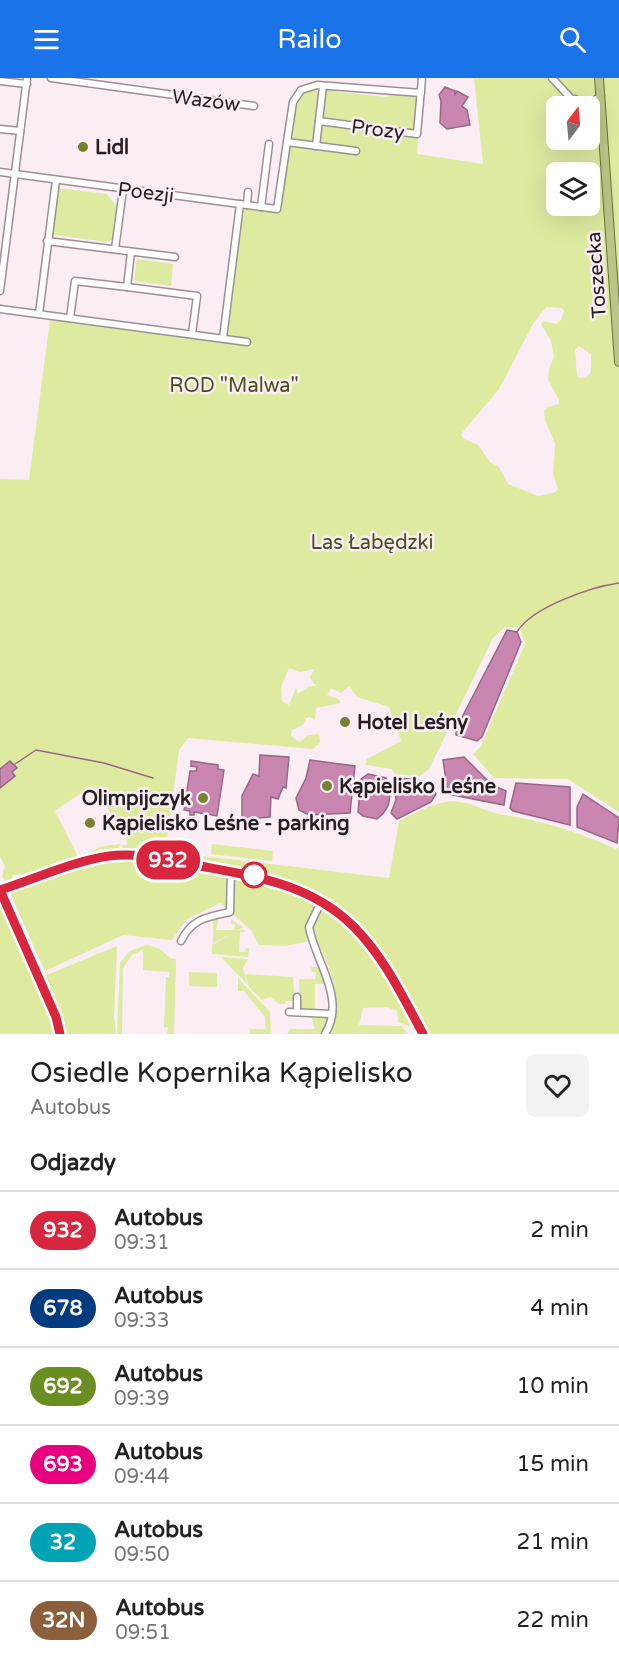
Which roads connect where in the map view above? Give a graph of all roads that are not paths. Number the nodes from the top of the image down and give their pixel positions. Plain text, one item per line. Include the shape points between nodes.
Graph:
1 (51, 78) edge
2 (422, 78) edge
3 (552, 78) edge
4 (599, 78) edge
5 (0, 81) edge
6 (27, 81) edge
7 (323, 86) junction
8 (421, 93) junction
9 (570, 96) edge
10 (601, 96) joint
11 (254, 106) dead end
12 (602, 117) joint
13 (319, 121) junction
14 (0, 129) edge
15 (20, 131) junction
16 (600, 135) edge
17 (604, 141) junction
18 (287, 142) junction
19 (269, 144) dead end
20 (316, 146) junction
21 (356, 151) dead end
22 (0, 172) edge
23 (15, 175) junction
24 (56, 180) junction
25 (123, 190) junction
26 (248, 192) dead end
27 (243, 205) junction
28 (261, 207) junction
29 (48, 241) junction
30 (115, 249) junction
31 (131, 252) junction
32 (175, 257) dead end
33 (127, 287) junction
34 (0, 291) edge
35 (0, 309) edge
36 (39, 314) junction
37 (70, 318) junction
38 (192, 334) junction
39 (223, 338) junction
40 (248, 342) dead end
41 (619, 362) edge
42 (231, 871) junction
43 (0, 890) edge
44 (321, 902) junction
45 (181, 941) dead end
46 (297, 997) dead end
47 (289, 1012) dead end
48 (297, 1012) junction
49 (331, 1014) junction
50 (60, 1034) edge
51 (325, 1034) edge
52 (423, 1034) edge

1 - 11 street, Wazów
2 - 8 street, Prozy
3 - 9 street
4 - 10 main road, Toszecka
5 - 6 street
6 - 15 street
7 - 8 street
7 - 13 street
7 - 18 street via 307,86 295,96
8 - 13 street, Prozy via 417,134
10 - 12 main road, Toszecka
12 - 17 main road, Toszecka
13 - 20 street
14 - 15 street
15 - 23 street
16 - 17 street
17 - 41 main road, Toszecka
18 - 20 street
18 - 28 street, Poezji via 277,209
19 - 28 street
20 - 21 street
22 - 23 street, Poezji
23 - 24 street, Poezji
23 - 34 street
24 - 25 street, Poezji
24 - 29 street
25 - 27 street, Poezji
25 - 30 street
26 - 27 street
27 - 28 street, Poezji
27 - 39 street
29 - 30 street
29 - 36 street
30 - 31 street
31 - 32 street
31 - 33 street
33 - 37 street via 75,281
33 - 38 street via 197,296
35 - 36 street
36 - 37 street
37 - 38 street
38 - 39 street
39 - 40 street
42 - 43 street via 118,855
42 - 44 street via 276,880
42 - 45 street via 233,912 190,925
43 - 50 street
44 - 49 street via 309,927 330,983
44 - 52 street via 368,942
46 - 48 street
47 - 48 street
48 - 49 street
49 - 51 street

